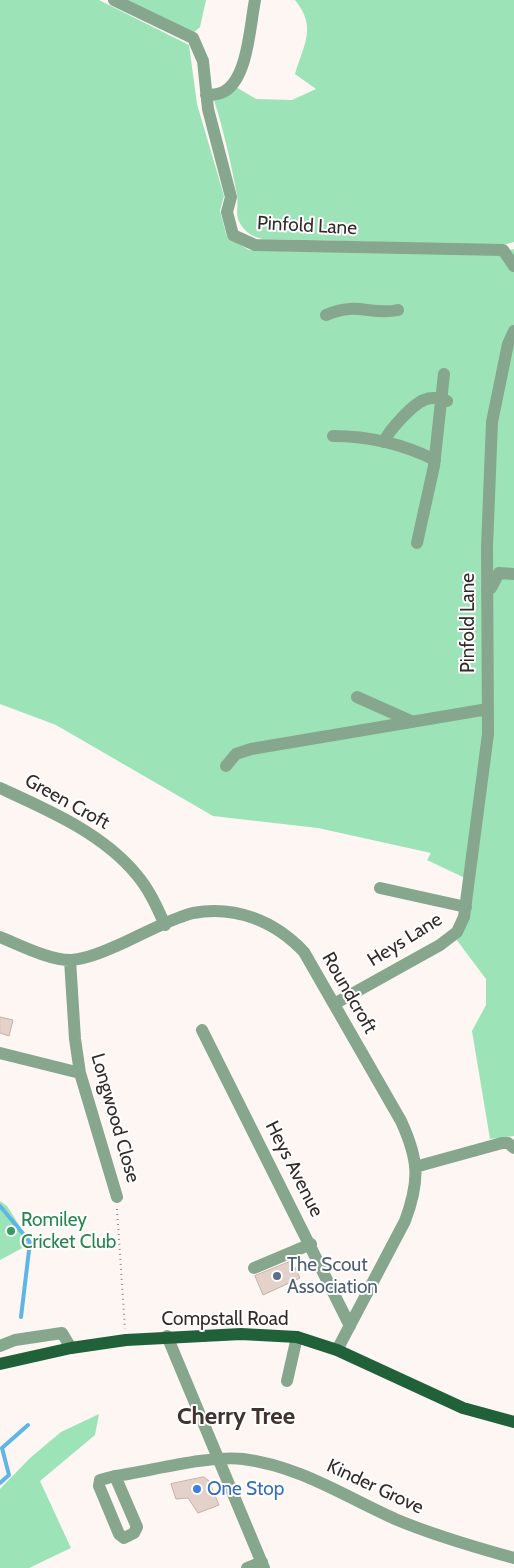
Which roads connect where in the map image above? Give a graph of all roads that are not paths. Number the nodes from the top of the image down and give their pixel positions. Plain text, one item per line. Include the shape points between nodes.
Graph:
1 (114, 0) edge
2 (255, 0) edge
3 (206, 95) junction
4 (514, 266) edge
5 (398, 310) dead end
6 (326, 315) dead end
7 (514, 330) edge
8 (444, 374) dead end
9 (445, 400) junction
10 (333, 436) dead end
11 (384, 442) junction
12 (435, 460) junction
13 (417, 543) dead end
14 (514, 574) edge
15 (487, 590) junction
16 (357, 697) dead end
17 (488, 710) junction
18 (413, 722) junction
19 (226, 766) dead end
20 (0, 788) edge
21 (380, 888) dead end
22 (465, 912) junction
23 (165, 925) junction
24 (0, 937) edge
25 (70, 960) junction
26 (334, 1004) junction
27 (202, 1030) dead end
28 (0, 1053) edge
29 (80, 1073) junction
30 (514, 1148) edge
31 (415, 1167) junction
32 (117, 1197) road end
33 (311, 1244) junction
34 (254, 1268) dead end
35 (350, 1326) junction
36 (167, 1336) junction
37 (297, 1337) junction
38 (0, 1346) edge
39 (71, 1348) junction
40 (337, 1350) junction
41 (0, 1364) edge
42 (287, 1381) dead end
43 (514, 1422) edge
44 (220, 1459) junction
45 (115, 1476) dead end
46 (514, 1558) edge
47 (263, 1565) edge
48 (247, 1568) edge

1 - 3 street, Pinfold Lane via 194,38 203,61
2 - 3 street via 238,77 225,91
3 - 4 street, Pinfold Lane via 231,197 227,212 233,235 255,245 503,250
5 - 6 street via 382,312 347,308
7 - 15 street, Pinfold Lane via 508,344 492,422
8 - 9 street
9 - 11 street via 421,401 396,424
9 - 12 street
10 - 11 street via 358,436
11 - 12 street
12 - 13 street
14 - 15 street via 499,573
15 - 17 street, Pinfold Lane
16 - 18 street
17 - 18 street
17 - 22 street, Pinfold Lane via 488,734
18 - 19 street via 246,750 236,754
20 - 23 street, Green Croft via 36,804 102,842 136,874 153,898
21 - 22 street
22 - 26 street, Heys Lane via 457,932 440,945
23 - 25 street, Roundcroft via 96,954
23 - 26 street, Roundcroft via 192,914 217,911 242,914 266,922 304,952
24 - 25 street, Roundcroft via 36,952
25 - 29 street, Longwood Close
26 - 31 street, Roundcroft via 401,1121 413,1148
27 - 33 street, Heys Avenue
28 - 29 street
29 - 32 street, Longwood Close
30 - 31 street via 502,1143
31 - 35 street, Roundcroft via 412,1202 405,1222
33 - 34 street
33 - 35 street, Heys Avenue
35 - 40 street, Roundcroft
36 - 37 main road, Compstall Road via 241,1334
36 - 39 main road, Compstall Road
36 - 44 street
37 - 40 main road, Compstall Road
37 - 42 street
38 - 39 street via 15,1340 62,1333
39 - 41 main road, Compstall Road
40 - 43 main road, Compstall Road via 463,1408
44 - 45 street, Kinder Grove
44 - 46 street, Kinder Grove via 241,1459 284,1468 413,1526
44 - 47 street
47 - 48 street

